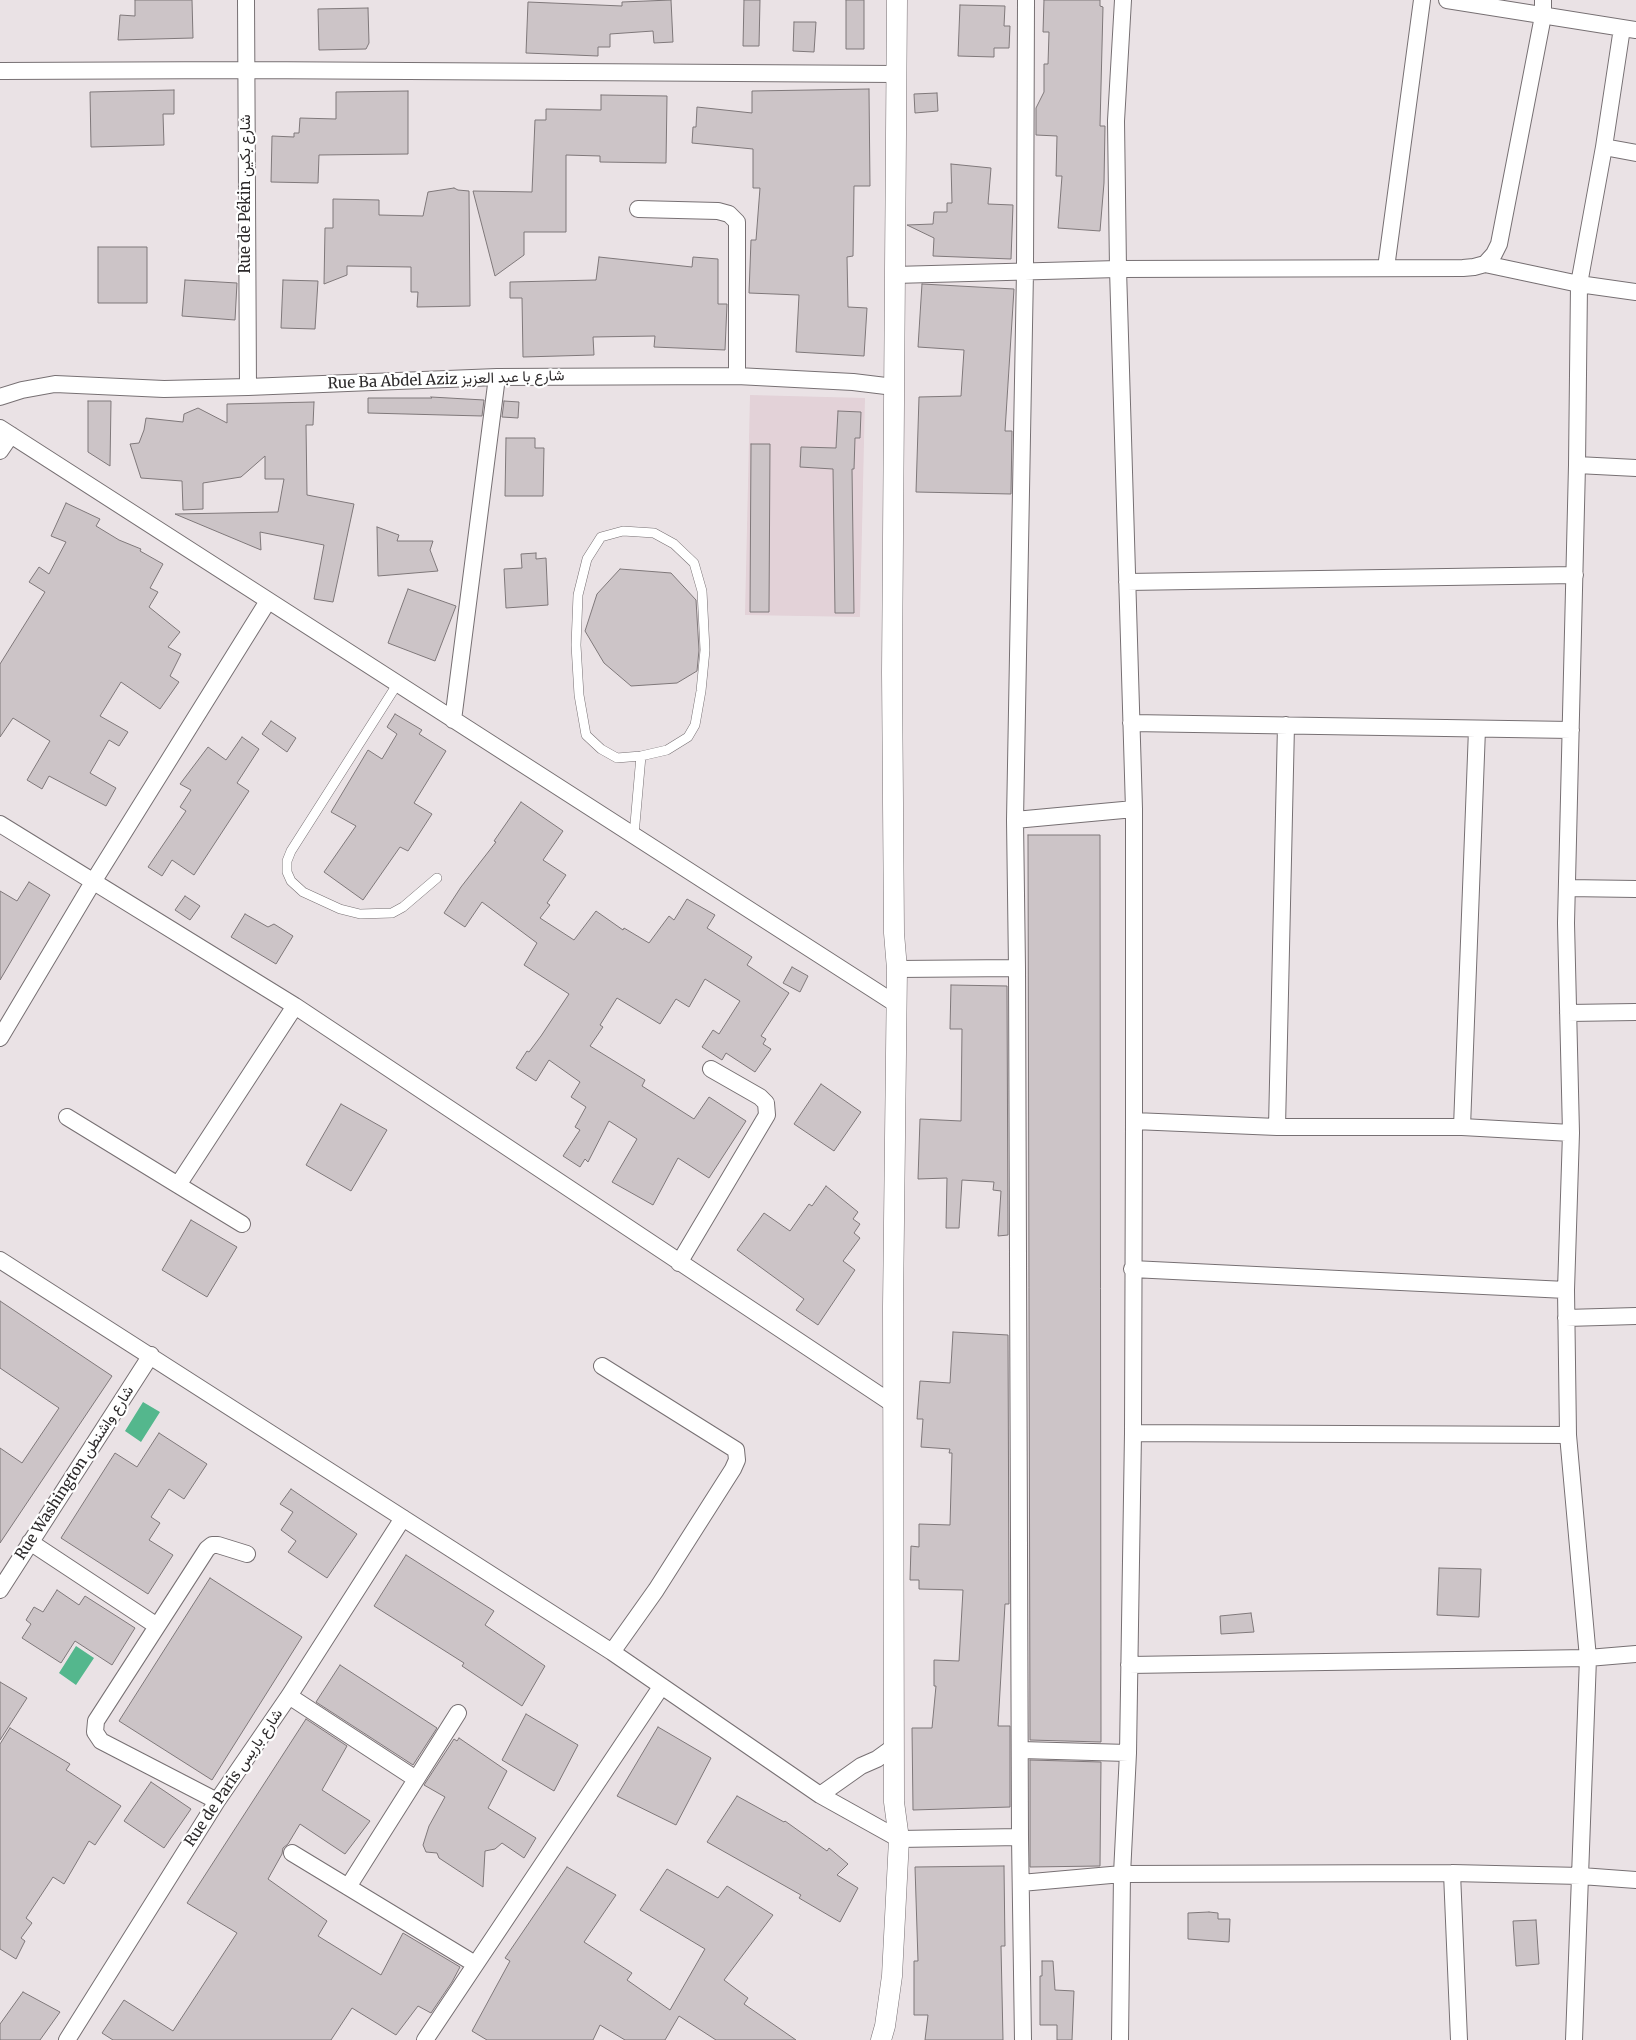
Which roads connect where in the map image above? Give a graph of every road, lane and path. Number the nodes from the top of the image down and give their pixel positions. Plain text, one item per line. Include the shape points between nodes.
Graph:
1 (246, 0) edge
2 (897, 0) edge
3 (1026, 0) edge
4 (1123, 0) edge
5 (1422, 0) edge
6 (1447, 0) edge
7 (1543, 8) edge
8 (1629, 29) edge
9 (246, 70) junction
10 (0, 71) edge
11 (896, 74) junction
12 (1604, 147) junction
13 (1636, 153) edge
14 (638, 209) dead end
15 (1485, 264) junction
16 (1386, 268) junction
17 (1118, 269) junction
18 (1025, 271) junction
19 (894, 275) junction
20 (1579, 284) junction
21 (1636, 292) edge
22 (737, 376) junction
23 (497, 377) junction
24 (248, 387) junction
25 (894, 387) junction
26 (0, 398) edge
27 (5, 431) edge
28 (0, 451) edge
29 (1577, 465) junction
30 (1636, 468) edge
31 (1575, 575) junction
32 (1127, 582) junction
33 (268, 601) junction
34 (398, 682) junction
35 (453, 720) junction
36 (1131, 723) junction
37 (1286, 725) junction
38 (1477, 729) junction
39 (1571, 730) junction
40 (641, 756) junction
41 (1134, 809) junction
42 (1015, 820) junction
43 (0, 824) edge
44 (634, 835) junction
45 (437, 878) dead end
46 (93, 882) junction
47 (1567, 888) junction
48 (1636, 890) edge
49 (1017, 968) junction
50 (897, 969) junction
51 (896, 1004) junction
52 (295, 1006) junction
53 (1636, 1012) edge
54 (1568, 1014) junction
55 (0, 1038) edge
56 (711, 1070) dead end
57 (67, 1117) dead end
58 (1134, 1121) junction
59 (1277, 1127) junction
60 (1462, 1127) junction
61 (1571, 1133) junction
62 (178, 1185) junction
63 (242, 1224) dead end
64 (0, 1260) edge
65 (679, 1263) junction
66 (1132, 1269) junction
67 (1566, 1290) junction
68 (1636, 1316) edge
69 (1566, 1318) junction
70 (151, 1356) junction
71 (602, 1366) dead end
72 (893, 1404) junction
73 (1133, 1434) junction
74 (1568, 1435) junction
75 (403, 1518) junction
76 (30, 1542) junction
77 (247, 1554) dead end
78 (0, 1590) edge
79 (157, 1626) junction
80 (612, 1652) junction
81 (1636, 1654) edge
82 (1588, 1658) junction
83 (1129, 1665) junction
84 (662, 1687) junction
85 (289, 1696) junction
86 (458, 1713) dead end
87 (895, 1746) junction
88 (1021, 1750) junction
89 (1128, 1753) junction
90 (416, 1779) junction
91 (820, 1795) junction
92 (217, 1801) junction
93 (1020, 1837) junction
94 (899, 1839) junction
95 (292, 1853) dead end
96 (1452, 1873) junction
97 (1122, 1874) junction
98 (1581, 1876) junction
99 (1636, 1880) edge
100 (1021, 1883) junction
101 (348, 1887) junction
102 (475, 1964) junction
103 (67, 2040) edge
104 (425, 2040) edge
105 (881, 2040) edge
106 (1023, 2040) edge
107 (1120, 2040) edge
108 (1459, 2040) edge
109 (1574, 2040) edge

1 - 9 street, Rue de Pékin شارع بكين
2 - 11 street
3 - 18 street
4 - 17 street via 1116,122
5 - 16 street
6 - 7 street
7 - 8 street
7 - 15 street via 1499,244
8 - 12 street
9 - 10 street
9 - 11 street
9 - 24 street, Rue de Pékin شارع بكين
11 - 19 street
12 - 13 street
12 - 20 street
14 - 22 street via 718,211 729,214 737,222
15 - 16 street via 1474,267
15 - 20 street
16 - 17 street
17 - 18 street
17 - 32 street
18 - 19 street
18 - 42 street
19 - 25 street
20 - 21 street
20 - 29 street
22 - 23 street, Rue Ba Abdel Aziz شارع با عبد العزيز
22 - 25 street, Rue Ba Abdel Aziz شارع با عبد العزيز
23 - 24 street, Rue Ba Abdel Aziz شارع با عبد العزيز
23 - 35 street
24 - 26 street, Rue Ba Abdel Aziz شارع با عبد العزيز via 164,389 55,384
25 - 50 street via 892,682
27 - 28 street
27 - 33 street
29 - 30 street
29 - 31 street
31 - 32 street
31 - 39 street
32 - 36 street
33 - 34 street
33 - 46 street
34 - 35 street
34 - 45 lane via 291,851 287,872 303,892 340,909 360,914 392,913
35 - 44 street
36 - 37 street
36 - 41 street
37 - 38 street
37 - 59 street
38 - 39 street
38 - 60 street
39 - 47 street
40 - 40 lane via 666,750 688,737 695,725 705,650 702,591 694,563 674,544 654,533 623,531 601,537 587,559 578,595 579,696 586,735 601,750 617,758
40 - 44 lane
41 - 42 street
41 - 58 street
42 - 49 street
43 - 46 street
44 - 51 street
46 - 52 street
46 - 55 street
47 - 48 street
47 - 54 street
49 - 50 street
49 - 88 street
50 - 51 street
51 - 72 street
52 - 62 street
52 - 65 street
53 - 54 street
54 - 61 street
56 - 65 street via 760,1097 766,1103 767,1116
57 - 62 street
58 - 59 street
58 - 66 street
59 - 60 street
60 - 61 street
61 - 67 street
62 - 63 street
64 - 70 street
65 - 72 street
66 - 67 street
66 - 73 street
67 - 69 street
68 - 69 street
69 - 74 street
70 - 75 street
70 - 76 street, Rue Washington شارع واشنطن
71 - 80 street via 736,1450 737,1460 656,1590
72 - 87 street
73 - 74 street
73 - 83 street
74 - 82 street
75 - 80 street
75 - 85 street, Rue de Paris شارع باريس
76 - 78 street, Rue Washington شارع واشنطن
76 - 79 street
77 - 79 street via 218,1545 207,1549
79 - 92 street via 96,1721 95,1732 101,1741
80 - 84 street
81 - 82 street
82 - 83 street
82 - 98 street
83 - 89 street
84 - 91 street
84 - 102 street
85 - 90 street
85 - 92 street, Rue de Paris شارع باريس
86 - 90 street
87 - 91 street
87 - 94 street via 894,1802
88 - 89 street
88 - 93 street
89 - 97 street
90 - 101 street
91 - 94 street
92 - 103 street, Rue de Paris شارع باريس
93 - 94 street
93 - 100 street
94 - 105 street via 892,1976
95 - 101 street
96 - 97 street
96 - 98 street
96 - 108 street
97 - 100 street
97 - 107 street
98 - 99 street
98 - 109 street
100 - 106 street
101 - 102 street
102 - 104 street

